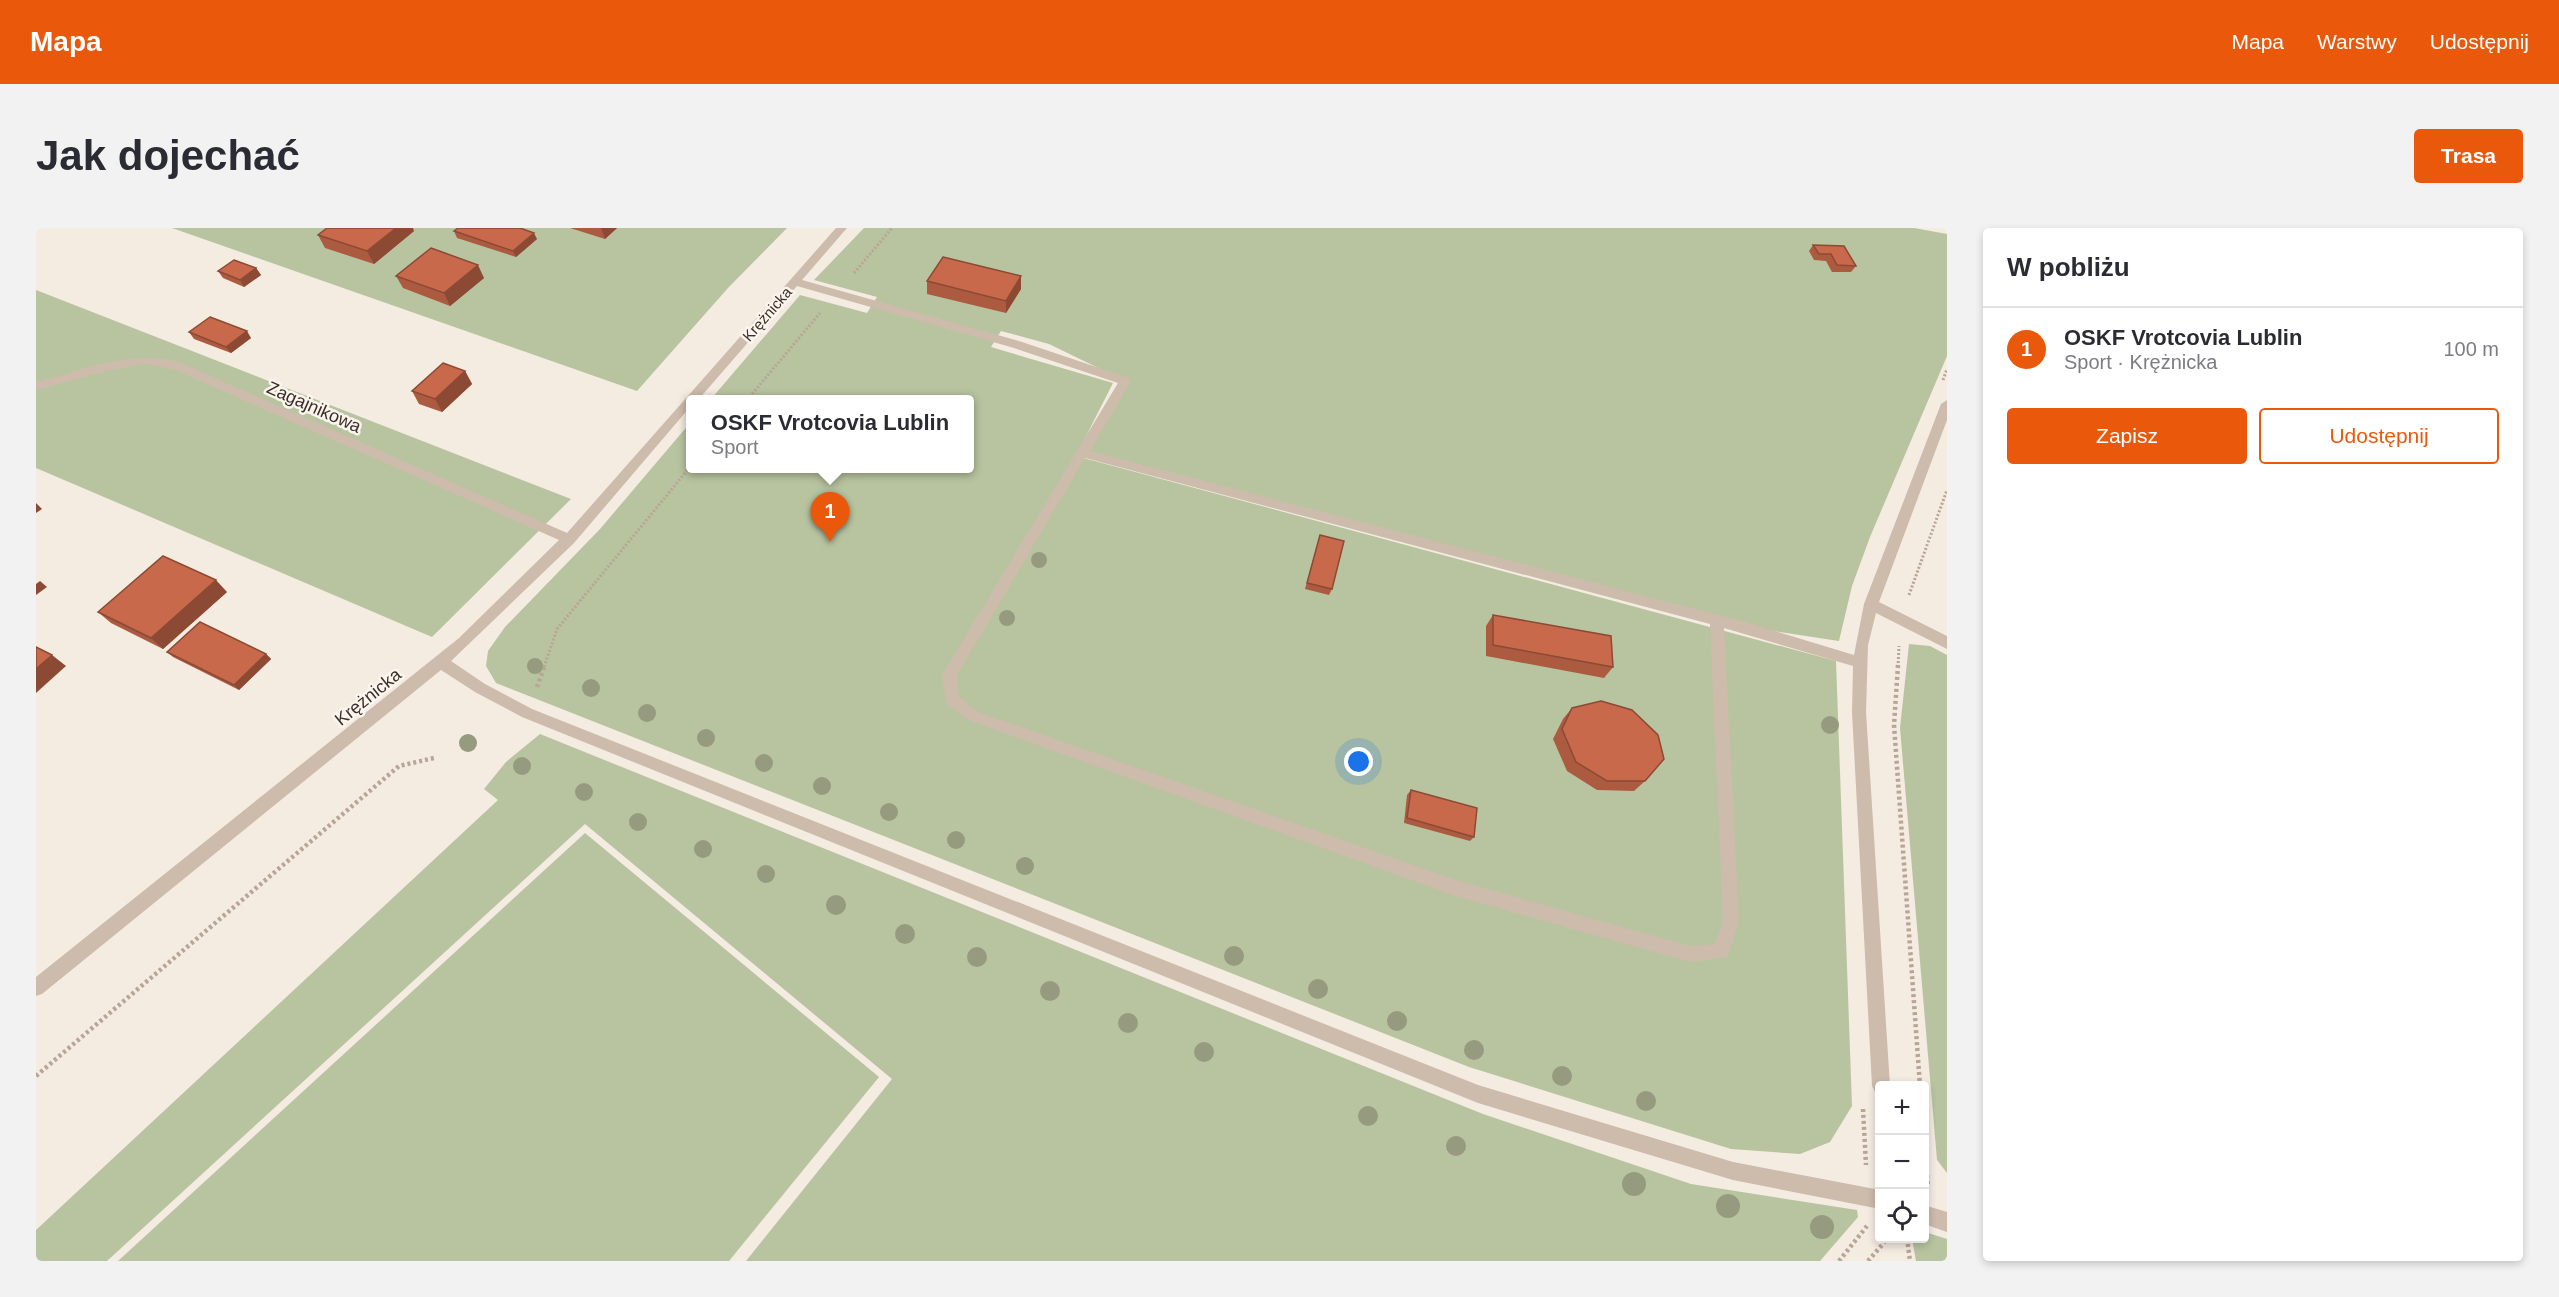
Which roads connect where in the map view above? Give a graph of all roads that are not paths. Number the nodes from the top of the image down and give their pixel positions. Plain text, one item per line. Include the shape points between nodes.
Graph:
1 (842, 228) edge
2 (795, 282) junction
3 (36, 386) edge
4 (695, 395) edge
5 (1947, 404) edge
6 (686, 406) edge
7 (1082, 453) junction
8 (569, 539) junction
9 (1871, 604) junction
10 (1717, 621) junction
11 (1947, 643) edge
12 (441, 662) junction
13 (1859, 662) junction
14 (36, 988) edge
15 (1881, 1081) edge
16 (1875, 1199) edge
17 (1929, 1216) edge
18 (1947, 1222) edge

1 - 2 street, Krężnicka
2 - 4 street, Krężnicka
2 - 7 street via 1027,347 1125,381
3 - 8 street, Zagajnikowa via 144,360 175,365
5 - 9 street
6 - 8 street, Krężnicka
7 - 10 street
7 - 10 street via 949,676 952,700 973,716 1456,888 1690,954 1721,951 1731,921
8 - 12 street, Krężnicka
9 - 11 street
9 - 13 street
10 - 13 street
12 - 14 street, Krężnicka
12 - 16 street via 527,713 1478,1094 1733,1171
13 - 15 street
17 - 18 street

